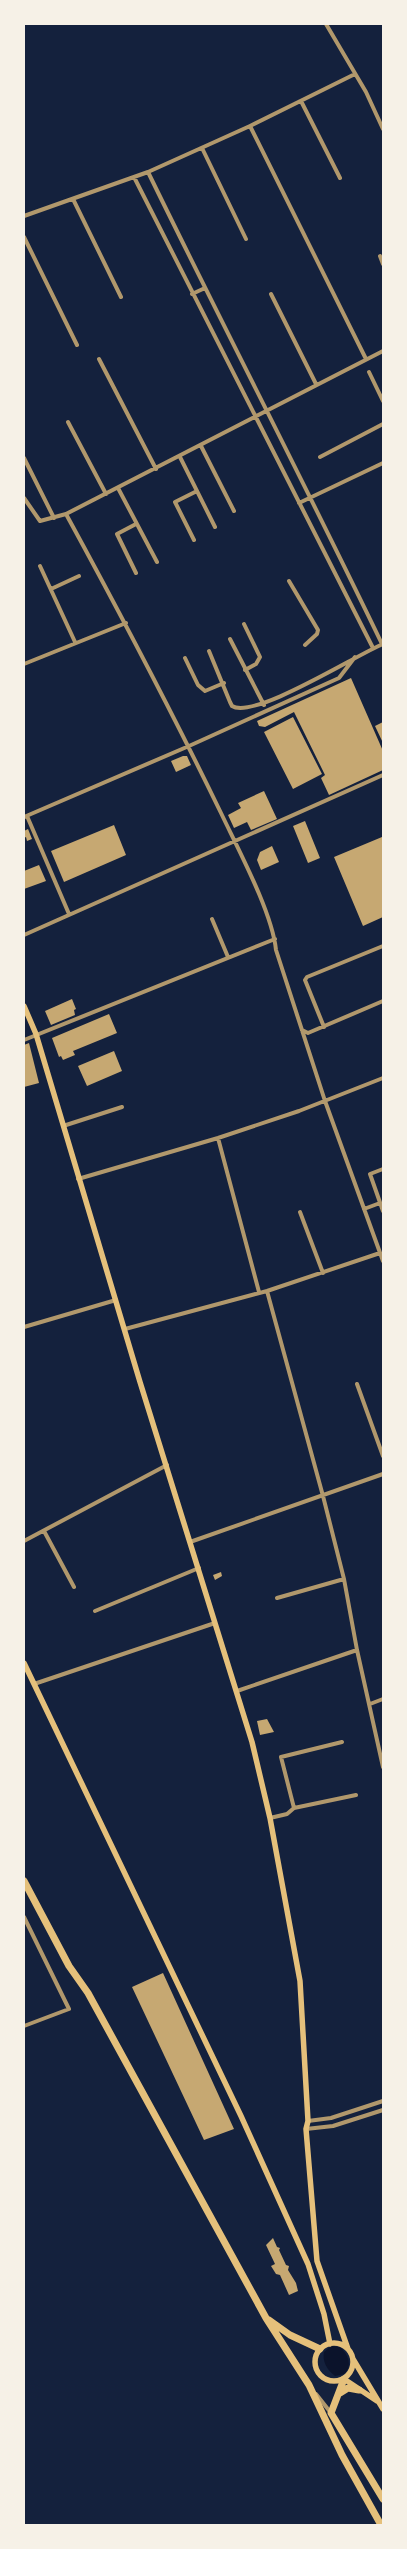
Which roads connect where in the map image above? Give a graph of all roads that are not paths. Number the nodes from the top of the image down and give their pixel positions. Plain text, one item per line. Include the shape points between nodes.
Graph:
1 (326, 24) edge
2 (355, 74) junction
3 (301, 101) junction
4 (250, 126) junction
5 (383, 129) edge
6 (202, 148) junction
7 (148, 172) junction
8 (134, 177) junction
9 (340, 178) dead end
10 (73, 199) junction
11 (24, 216) edge
12 (24, 237) edge
13 (246, 239) dead end
14 (380, 256) dead end
15 (383, 264) edge
16 (205, 288) junction
17 (192, 294) junction
18 (271, 294) dead end
19 (121, 297) dead end
20 (77, 345) dead end
21 (383, 351) edge
22 (99, 359) dead end
23 (366, 359) junction
24 (369, 372) dead end
25 (316, 384) junction
26 (383, 401) edge
27 (266, 411) junction
28 (256, 417) junction
29 (68, 422) dead end
30 (383, 424) edge
31 (201, 446) junction
32 (320, 456) dead end
33 (180, 457) junction
34 (24, 458) edge
35 (383, 463) edge
36 (156, 469) junction
37 (118, 488) junction
38 (197, 491) junction
39 (106, 494) junction
40 (24, 498) edge
41 (312, 498) junction
42 (299, 503) junction
43 (234, 511) dead end
44 (66, 514) junction
45 (54, 518) junction
46 (136, 524) junction
47 (215, 527) dead end
48 (194, 540) dead end
49 (338, 552) junction
50 (327, 558) junction
51 (157, 562) dead end
52 (40, 566) dead end
53 (136, 573) dead end
54 (79, 576) dead end
55 (289, 582) dead end
56 (51, 589) junction
57 (126, 623) junction
58 (244, 624) dead end
59 (230, 639) dead end
60 (75, 642) junction
61 (383, 644) edge
62 (305, 645) dead end
63 (373, 648) junction
64 (209, 651) dead end
65 (355, 657) junction
66 (185, 658) dead end
67 (24, 664) edge
68 (245, 670) junction
69 (224, 683) junction
70 (264, 704) junction
71 (189, 746) junction
72 (383, 776) edge
73 (25, 817) edge
74 (235, 843) junction
75 (69, 914) junction
76 (212, 919) dead end
77 (24, 935) edge
78 (275, 939) junction
79 (383, 946) edge
80 (228, 957) junction
81 (383, 1002) edge
82 (24, 1006) edge
83 (324, 1027) junction
84 (302, 1030) junction
85 (36, 1034) junction
86 (24, 1040) edge
87 (383, 1078) edge
88 (325, 1100) junction
89 (122, 1107) dead end
90 (63, 1126) junction
91 (218, 1138) junction
92 (383, 1169) edge
93 (78, 1179) junction
94 (380, 1203) junction
95 (364, 1209) junction
96 (383, 1211) edge
97 (300, 1212) dead end
98 (380, 1254) junction
99 (383, 1261) edge
100 (323, 1273) junction
101 (267, 1291) junction
102 (259, 1292) junction
103 (116, 1300) junction
104 (24, 1328) edge
105 (125, 1329) junction
106 (357, 1384) dead end
107 (383, 1456) edge
108 (167, 1465) junction
109 (383, 1474) edge
110 (323, 1496) junction
111 (44, 1531) junction
112 (24, 1541) edge
113 (190, 1542) junction
114 (199, 1568) junction
115 (344, 1579) junction
116 (74, 1587) dead end
117 (277, 1598) dead end
118 (95, 1611) dead end
119 (215, 1623) junction
120 (356, 1650) junction
121 (24, 1663) edge
122 (34, 1684) junction
123 (237, 1691) junction
124 (383, 1699) edge
125 (370, 1704) junction
126 (342, 1742) dead end
127 (383, 1767) edge
128 (356, 1795) dead end
129 (294, 1808) junction
130 (270, 1818) junction
131 (24, 1881) edge
132 (24, 1917) edge
133 (26, 2026) edge
134 (383, 2102) edge
135 (383, 2110) edge
136 (331, 2118) junction
137 (308, 2121) junction
138 (333, 2126) junction
139 (306, 2129) junction
140 (318, 2261) junction
141 (308, 2264) junction
142 (266, 2318) junction
143 (330, 2344) junction
144 (348, 2349) junction
145 (320, 2350) junction
146 (353, 2358) junction
147 (344, 2379) junction
148 (309, 2385) junction
149 (359, 2390) junction
150 (340, 2393) junction
151 (382, 2406) edge
152 (331, 2413) junction
153 (383, 2499) edge
154 (381, 2525) edge

1 - 2 street
2 - 3 street
2 - 5 street
3 - 4 street
3 - 9 street
4 - 6 street
4 - 23 street
6 - 7 street
6 - 13 street
7 - 8 street
7 - 16 street
8 - 10 street
8 - 17 street
10 - 11 street
10 - 19 street
12 - 20 street
14 - 15 street
16 - 17 street
16 - 27 street
17 - 28 street
18 - 25 street
21 - 23 street
22 - 36 street
23 - 25 street
24 - 26 street
25 - 27 street
27 - 28 street
27 - 41 street
28 - 31 street
28 - 42 street
29 - 39 street
30 - 32 street
31 - 33 street
31 - 43 street
33 - 36 street
33 - 38 street
34 - 45 street
35 - 41 street
36 - 37 street
37 - 39 street
37 - 46 street
38 - 47 street
38 - 48 street via 175,502
39 - 44 street
40 - 45 street via 40,521
41 - 42 street
41 - 49 street
42 - 50 street
44 - 45 street
44 - 57 street
46 - 51 street
46 - 53 street via 117,534
49 - 50 street
49 - 61 street
50 - 63 street
52 - 56 street
54 - 56 street
55 - 62 street via 318,630
56 - 60 street
57 - 60 street
57 - 71 street
58 - 68 street via 260,657 256,664
59 - 68 street
60 - 67 street
61 - 63 street
63 - 65 street
64 - 69 street
65 - 70 street
65 - 71 street via 339,678
66 - 69 street via 198,685 205,691
68 - 70 street
69 - 70 street via 235,708
71 - 73 street
71 - 74 street
72 - 74 street
73 - 75 street
74 - 75 street
74 - 78 street
75 - 77 street
76 - 80 street
78 - 80 street
78 - 84 street
79 - 83 street via 307,977 305,980
80 - 85 street
81 - 83 street
82 - 85 main road
83 - 84 street via 308,1033
84 - 88 street
85 - 86 street
85 - 90 main road
87 - 88 street
88 - 91 street
88 - 95 street
89 - 90 street
90 - 93 main road
91 - 93 street
91 - 102 street
92 - 94 street via 370,1174
93 - 103 main road
94 - 95 street
94 - 96 street
95 - 98 street
97 - 100 street
98 - 99 street
98 - 100 street
100 - 101 street
101 - 102 street
101 - 110 street
102 - 105 street
103 - 104 street
103 - 105 main road
105 - 108 main road
106 - 107 street
108 - 111 street
108 - 113 main road
109 - 110 street
110 - 113 street
110 - 115 street
111 - 112 street
111 - 116 street
113 - 114 main road
114 - 118 street
114 - 119 main road
115 - 117 street
115 - 120 street
119 - 122 street
119 - 123 main road
120 - 123 street
120 - 125 street
121 - 122 main road
122 - 141 main road
123 - 130 main road
124 - 125 street
125 - 127 street
126 - 129 street via 281,1757
128 - 129 street
129 - 130 street via 287,1814
130 - 137 main road via 300,1981
131 - 142 highway
132 - 133 street via 69,2009
134 - 136 street
135 - 138 street
136 - 137 street
136 - 138 street
137 - 139 main road
138 - 139 street
139 - 140 main road
140 - 141 main road
140 - 144 main road
141 - 143 main road
142 - 145 highway
142 - 148 highway
143 - 144 main road
143 - 145 main road
144 - 146 main road
145 - 147 main road via 316,2356 322,2377 337,2381
146 - 147 main road via 351,2373
146 - 151 main road
147 - 149 main road
147 - 150 highway
148 - 152 street
148 - 154 highway via 342,2455
149 - 150 highway via 348,2388
149 - 151 main road
150 - 152 highway
152 - 153 highway

